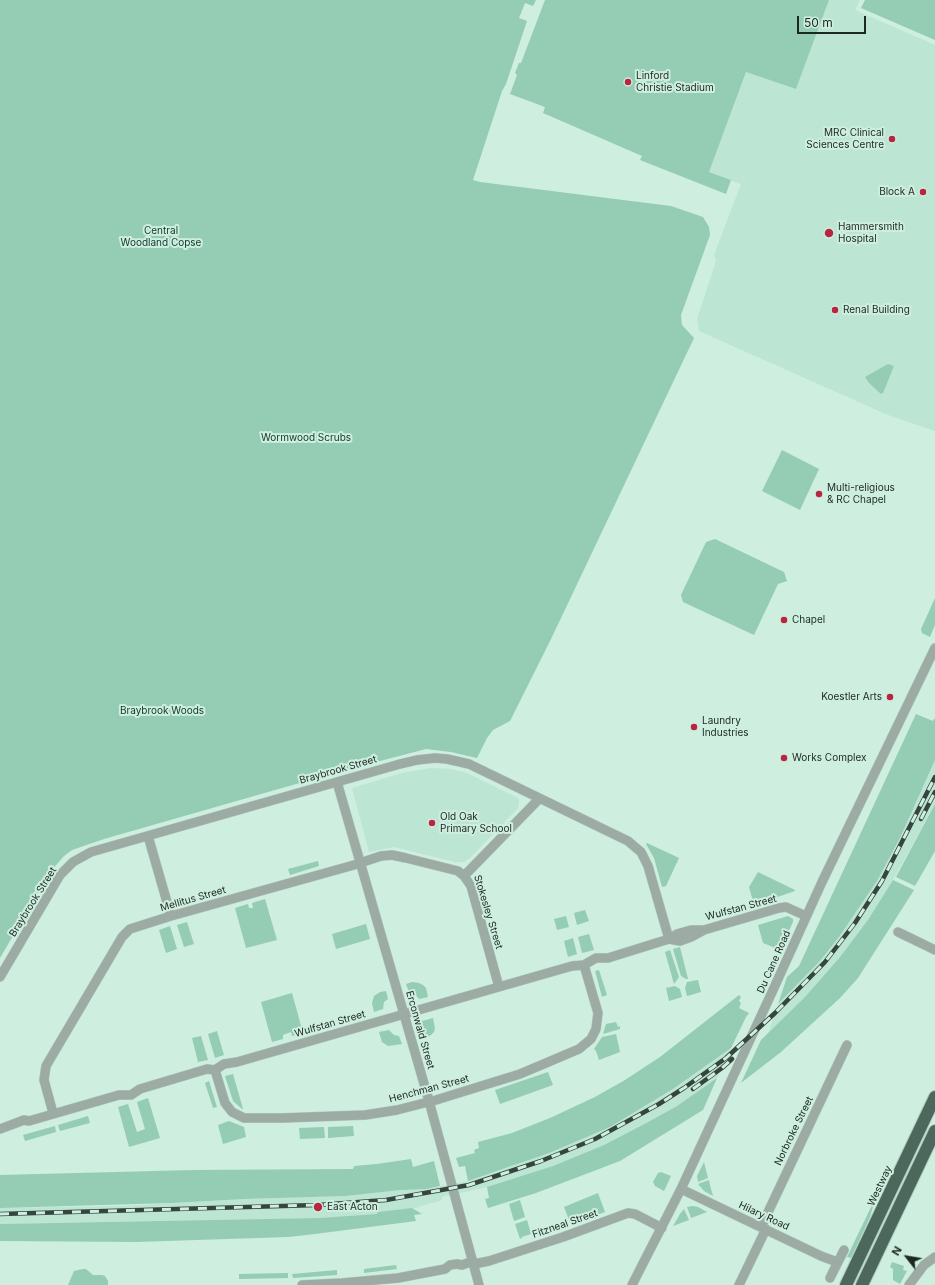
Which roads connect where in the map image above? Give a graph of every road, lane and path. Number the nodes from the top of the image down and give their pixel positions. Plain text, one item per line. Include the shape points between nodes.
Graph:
1 (935, 648) edge
2 (337, 782) junction
3 (539, 799) junction
4 (148, 836) junction
5 (361, 863) junction
6 (464, 876) junction
7 (171, 916) junction
8 (806, 916) junction
9 (898, 932) dead end
10 (669, 939) junction
11 (935, 949) edge
12 (584, 966) junction
13 (0, 977) edge
14 (499, 987) junction
15 (404, 1013) junction
16 (848, 1045) dead end
17 (215, 1070) junction
18 (935, 1097) edge
19 (429, 1101) junction
20 (53, 1114) junction
21 (0, 1129) edge
22 (935, 1131) edge
23 (681, 1189) junction
24 (662, 1228) junction
25 (763, 1228) junction
26 (844, 1250) dead end
27 (935, 1257) edge
28 (837, 1262) junction
29 (473, 1263) junction
30 (830, 1278) dead end
31 (399, 1282) edge
32 (302, 1285) edge
33 (479, 1285) edge
34 (632, 1285) edge
35 (739, 1285) edge
36 (846, 1285) edge
37 (862, 1285) edge
38 (909, 1285) edge

1 - 8 street, Du Cane Road
2 - 3 street, Braybrook Street via 417,760 447,759 470,764
2 - 4 street, Braybrook Street
2 - 5 street, Erconwald Street
3 - 6 street, Stokesley Street
3 - 10 street, Braybrook Street via 628,842 641,852 648,866
4 - 7 street
4 - 13 street, Braybrook Street via 91,852 66,868
5 - 6 street, Mellitus Street via 392,855 458,871
5 - 7 street, Mellitus Street
5 - 15 street, Erconwald Street
6 - 14 street, Stokesley Street via 471,886
7 - 20 street, Mellitus Street via 126,932 84,1000 45,1070 44,1080
8 - 10 street, Wulfstan Street via 786,907 779,908 704,930 692,937
8 - 23 street, Du Cane Road
9 - 11 street
10 - 12 street, Wulfstan Street via 608,958 596,958
12 - 14 street, Wulfstan Street via 572,966
12 - 19 street, Henchman Street via 598,1013 596,1029 586,1044 520,1074
14 - 15 street, Wulfstan Street
15 - 17 street, Wulfstan Street via 224,1064
15 - 19 street, Erconwald Street
16 - 25 street, Norbroke Street
17 - 19 street, Henchman Street via 225,1103 232,1112 244,1118 365,1115
17 - 20 street, Wulfstan Street via 207,1069 131,1095 119,1095
18 - 36 highway, Westway
19 - 29 street, Erconwald Street
20 - 21 street, Wulfstan Street via 24,1120
22 - 37 highway
23 - 24 street, Du Cane Road
23 - 25 street, Hilary Road
24 - 29 street, Fitzneal Street via 628,1213 563,1237
24 - 34 street, Du Cane Road
25 - 28 street, Hilary Road
25 - 35 street, Norbroke Street
26 - 28 street
27 - 38 street via 924,1265
28 - 30 street
29 - 31 street, Fitzneal Street via 450,1265 445,1269
29 - 33 street, Erconwald Street
31 - 32 street

